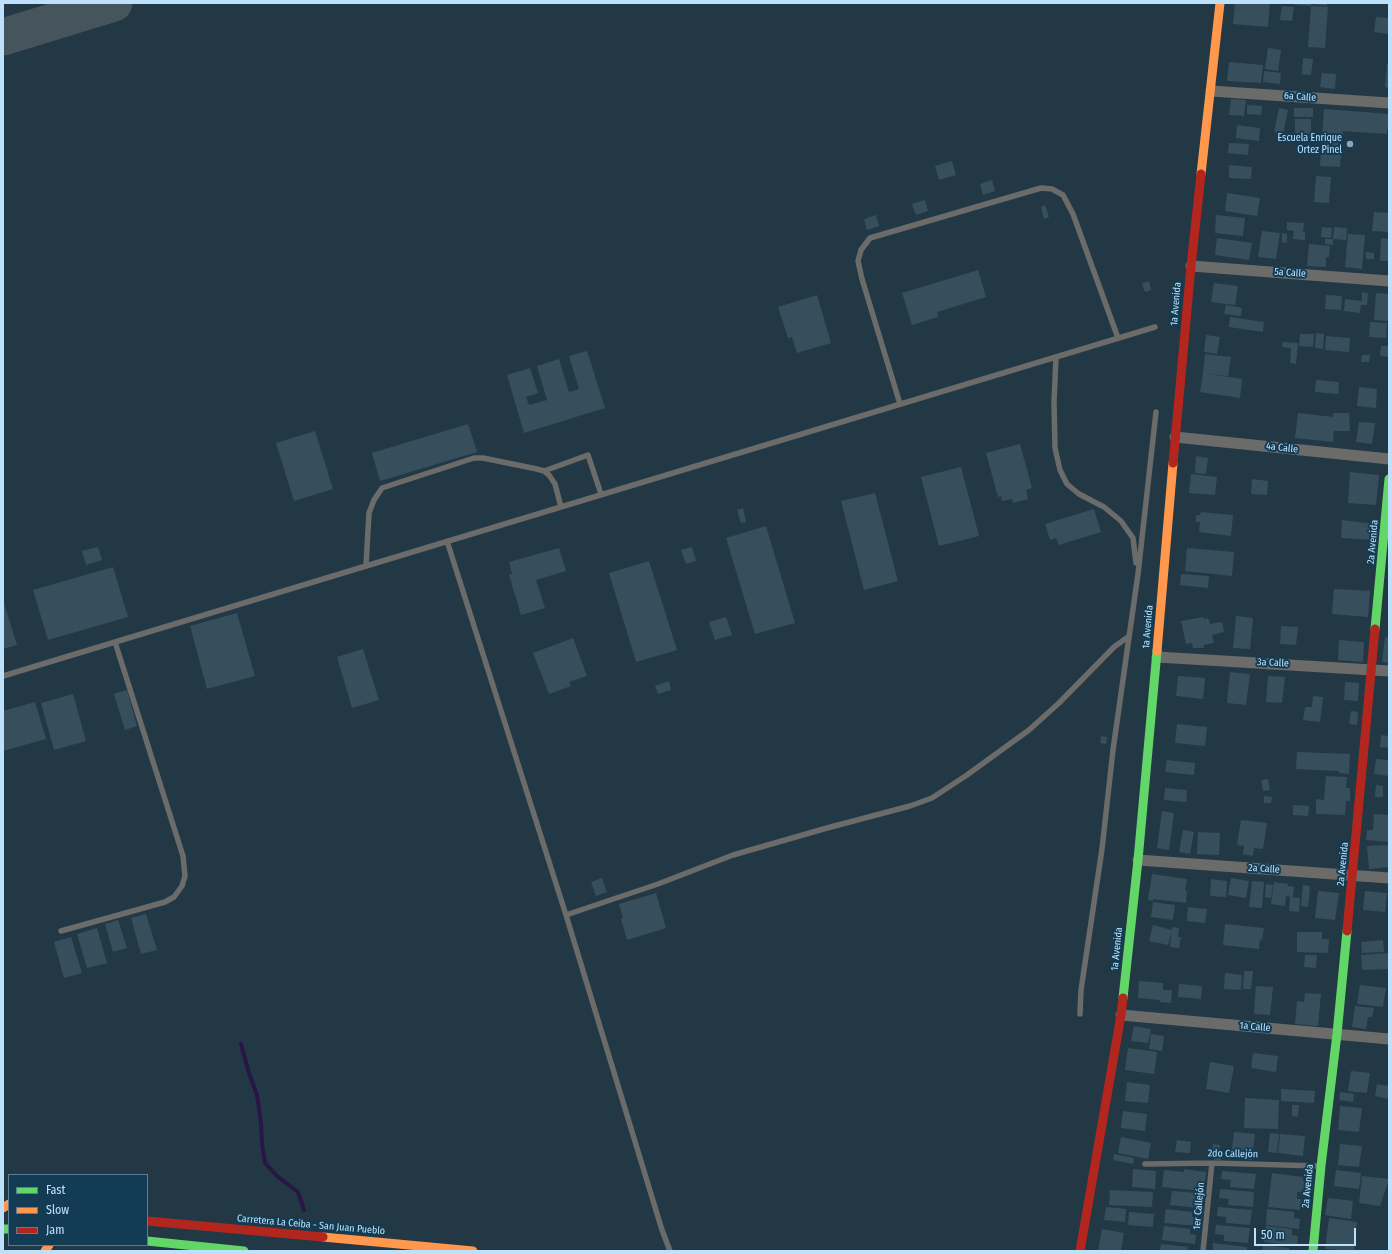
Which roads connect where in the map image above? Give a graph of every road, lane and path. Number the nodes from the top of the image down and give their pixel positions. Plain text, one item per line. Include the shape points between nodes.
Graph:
1 (1220, 3) edge
2 (1211, 91) junction
3 (1389, 103) edge
4 (1191, 266) junction
5 (1389, 281) edge
6 (1155, 327) dead end
7 (1118, 338) junction
8 (1056, 357) junction
9 (900, 404) junction
10 (1156, 412) dead end
11 (1175, 437) junction
12 (1389, 459) edge
13 (544, 471) junction
14 (1389, 479) edge
15 (601, 494) junction
16 (561, 507) junction
17 (447, 541) junction
18 (366, 565) junction
19 (1138, 574) junction
20 (1128, 637) junction
21 (115, 642) junction
22 (1157, 657) junction
23 (1373, 669) junction
24 (1389, 671) edge
25 (3, 676) edge
26 (1138, 860) junction
27 (1353, 875) junction
28 (1389, 878) edge
29 (566, 915) junction
30 (61, 931) dead end
31 (1080, 1014) dead end
32 (1121, 1016) junction
33 (1337, 1034) junction
34 (1389, 1039) edge
35 (1212, 1163) junction
36 (1145, 1164) dead end
37 (1321, 1166) junction
38 (148, 1221) edge
39 (148, 1242) edge
40 (244, 1251) edge
41 (473, 1251) edge
42 (670, 1251) edge
43 (1080, 1251) edge
44 (1203, 1251) edge
45 (1313, 1251) edge

1 - 2 street, 1a Avenida
2 - 3 street, 6a Calle
2 - 4 street, 1a Avenida
4 - 5 street, 5a Calle
4 - 11 street, 1a Avenida
6 - 7 lane
7 - 8 lane
7 - 9 lane via 1073,214 1063,195 1052,189 1042,188 870,238 861,250 858,261
8 - 9 lane
8 - 19 lane via 1055,448 1060,470 1067,484 1121,521 1133,538
9 - 15 lane
10 - 19 lane
11 - 12 street, 4a Calle
11 - 22 street, 1a Avenida
13 - 15 lane via 588,455
13 - 16 lane via 555,484
13 - 18 lane via 474,458 382,488 374,500 370,513
14 - 23 street, 2a Avenida
15 - 16 lane
16 - 17 lane
17 - 18 lane
17 - 29 lane
18 - 21 lane
19 - 20 lane
20 - 29 lane via 1114,647 1029,730 932,798 733,855
20 - 31 lane via 1102,849 1081,990
21 - 25 lane
21 - 30 lane via 183,856 185,876 174,897 165,902
22 - 23 street, 3a Calle
22 - 26 street, 1a Avenida
23 - 24 street, 3a Calle
23 - 27 street, 2a Avenida
26 - 27 street, 2a Calle
26 - 32 street, 1a Avenida
27 - 28 street, 2a Calle
27 - 33 street, 2a Avenida
29 - 42 lane
32 - 33 street, 1a Calle
32 - 43 street, 1a Avenida
33 - 34 street, 1a Calle
33 - 37 street, 2a Avenida
35 - 36 lane, 2do Callejón
35 - 37 lane, 2do Callejón
35 - 44 lane, 1er Callejón
37 - 45 street, 2a Avenida
38 - 41 street, Carretera La Ceiba - San Juan Pueblo
39 - 40 street

